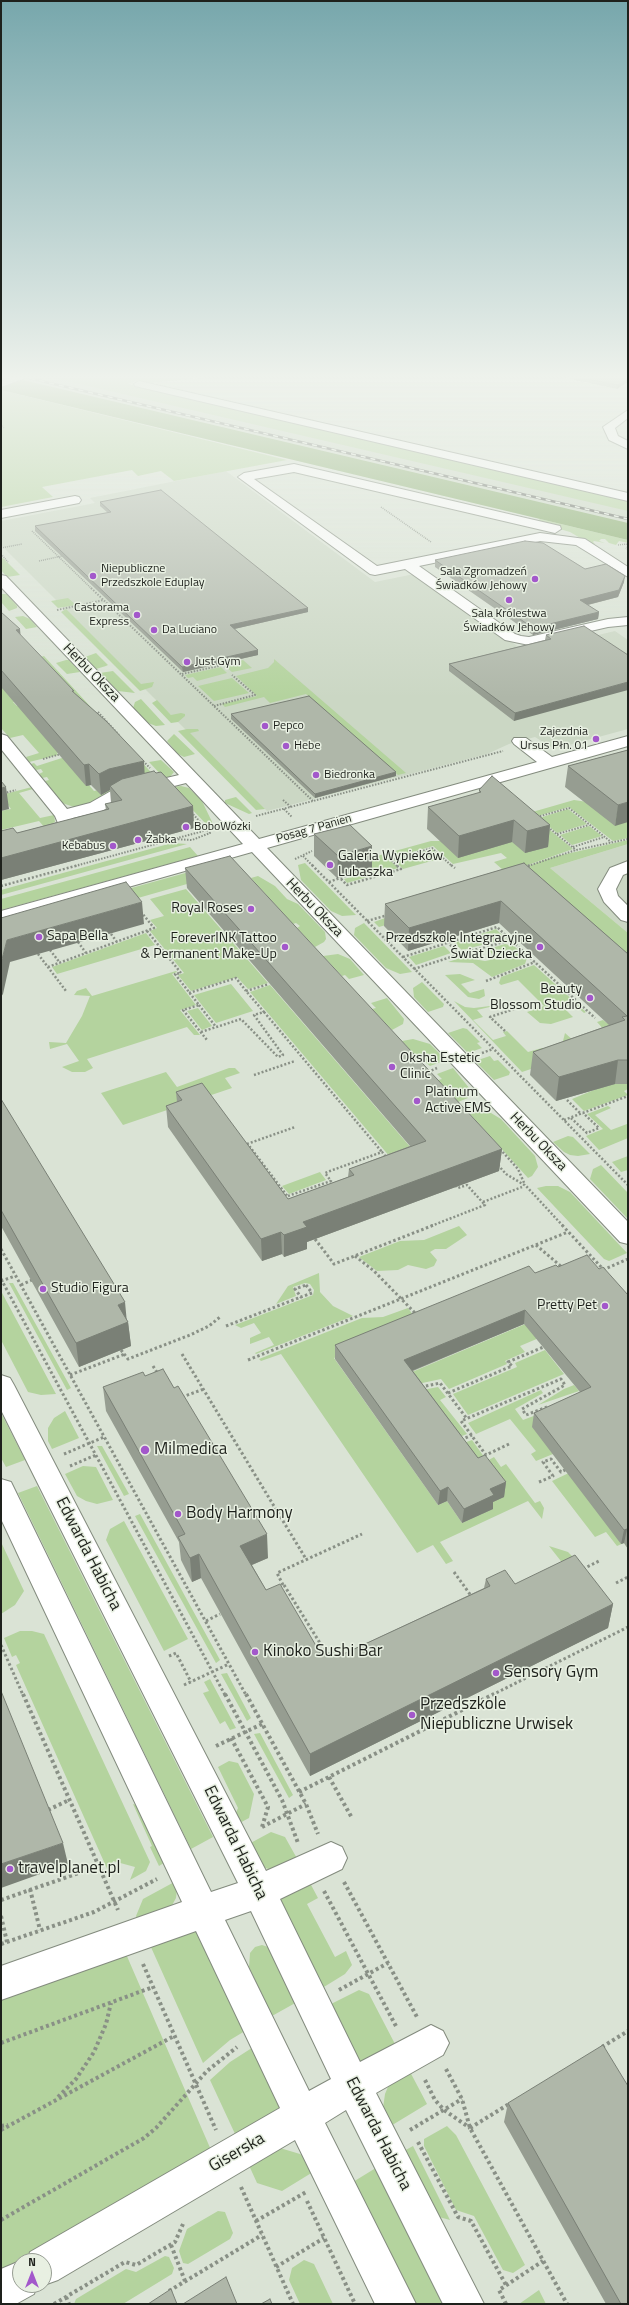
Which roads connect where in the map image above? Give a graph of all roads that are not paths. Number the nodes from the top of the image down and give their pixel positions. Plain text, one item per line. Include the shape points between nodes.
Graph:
1 (253, 484) edge
2 (360, 484) edge
3 (570, 484) edge
4 (628, 497) edge
5 (75, 500) dead end
6 (1, 514) edge
7 (580, 542) junction
8 (407, 564) junction
9 (628, 573) edge
10 (1, 579) edge
11 (628, 621) edge
12 (1, 739) edge
13 (628, 741) edge
14 (523, 743) road end
15 (549, 763) junction
16 (190, 777) junction
17 (63, 815) junction
18 (1, 844) edge
19 (256, 846) junction
20 (628, 866) edge
21 (628, 916) edge
22 (1, 917) edge
23 (628, 1236) edge
24 (1, 1384) edge
25 (1, 1490) edge
26 (328, 1864) road end
27 (259, 1892) junction
28 (203, 1912) junction
29 (1, 1984) edge
30 (429, 2050) road end
31 (353, 2086) junction
32 (302, 2116) junction
33 (52, 2261) edge
34 (12, 2285) edge
35 (1, 2291) edge
36 (396, 2304) edge
37 (464, 2304) edge

1 - 8 street via 374,571
2 - 7 street via 550,528 566,533
3 - 4 street
5 - 6 street
7 - 8 street via 531,537
7 - 9 street
8 - 11 street via 510,637 520,640 529,641
10 - 16 street, Herbu Oksza
12 - 17 street
13 - 15 street, Posag 7 Panien
14 - 15 street
15 - 19 street, Posag 7 Panien
16 - 17 street via 117,795 96,807
16 - 19 street, Herbu Oksza
17 - 18 street via 68,826
19 - 22 street, Posag 7 Panien
19 - 23 street, Herbu Oksza
20 - 21 street via 616,872 607,889 612,901
24 - 27 street, Edwarda Habicha
25 - 28 street
26 - 27 street
27 - 28 street
27 - 31 street, Edwarda Habicha
28 - 29 street
28 - 32 street
30 - 31 street, Giserska
31 - 32 street, Giserska
31 - 37 street, Edwarda Habicha
32 - 33 street, Giserska
32 - 36 street
34 - 35 street

